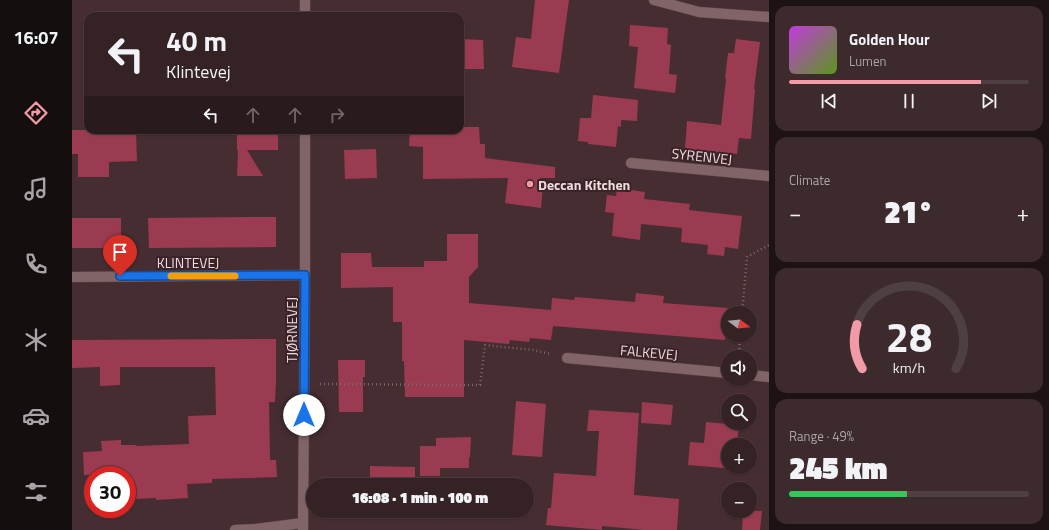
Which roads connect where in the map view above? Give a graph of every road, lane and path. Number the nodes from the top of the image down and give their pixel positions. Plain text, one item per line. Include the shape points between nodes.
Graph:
1 (305, 0) edge
2 (654, 0) edge
3 (305, 12) edge
4 (769, 17) edge
5 (305, 134) edge
6 (631, 163) dead end
7 (769, 176) edge
8 (769, 245) edge
9 (305, 275) junction
10 (72, 277) edge
11 (743, 306) edge
12 (567, 358) joint
13 (721, 372) edge
14 (757, 376) edge
15 (769, 377) edge
16 (304, 384) junction
17 (303, 526) edge
18 (235, 530) edge

1 - 3 street
2 - 4 street via 699,12
5 - 9 street, TJØRNEVEJ
6 - 7 street, SYRENVEJ
8 - 11 path via 747,257
9 - 10 street, KLINTEVEJ
9 - 16 street, TJØRNEVEJ
12 - 13 street, FALKEVEJ
12 - 16 path via 533,350 485,345 480,385
14 - 15 street
16 - 17 street, TJØRNEVEJ
17 - 18 street

